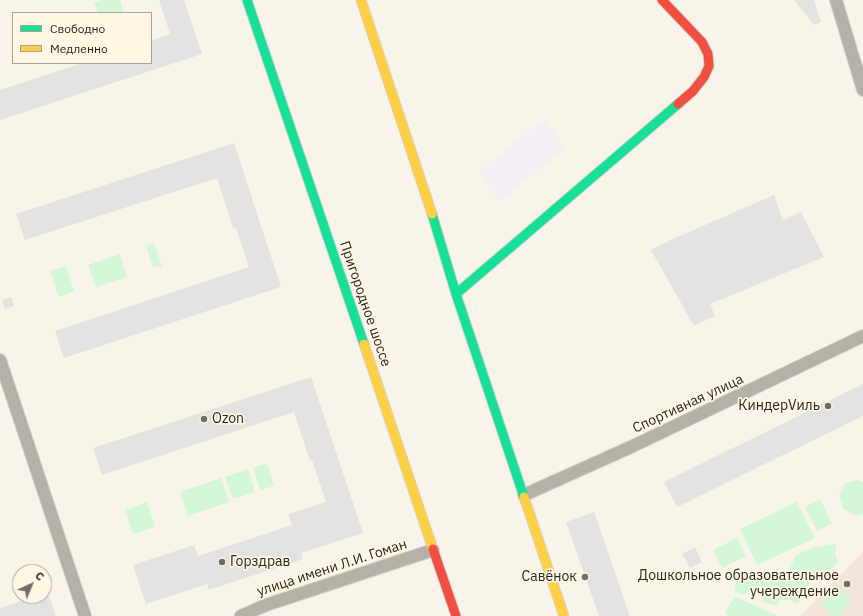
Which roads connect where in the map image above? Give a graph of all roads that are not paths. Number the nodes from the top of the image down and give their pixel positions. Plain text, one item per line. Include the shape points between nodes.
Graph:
1 (247, 0) edge
2 (360, 0) edge
3 (662, 0) edge
4 (836, 0) edge
5 (863, 90) edge
6 (456, 294) junction
7 (863, 336) edge
8 (0, 360) edge
9 (524, 495) junction
10 (433, 550) junction
11 (85, 616) edge
12 (241, 616) edge
13 (456, 616) edge
14 (564, 616) edge

1 - 10 street, Пригородное шоссе
2 - 6 street via 418,169
3 - 6 street via 702,42 708,54 709,66 704,77 693,91
4 - 5 street
6 - 9 street
7 - 9 street, Спортивная улица via 540,490
8 - 11 street
9 - 14 street
10 - 12 street, улица имени Л.И. Гоман via 266,605
10 - 13 street, Пригородное шоссе

